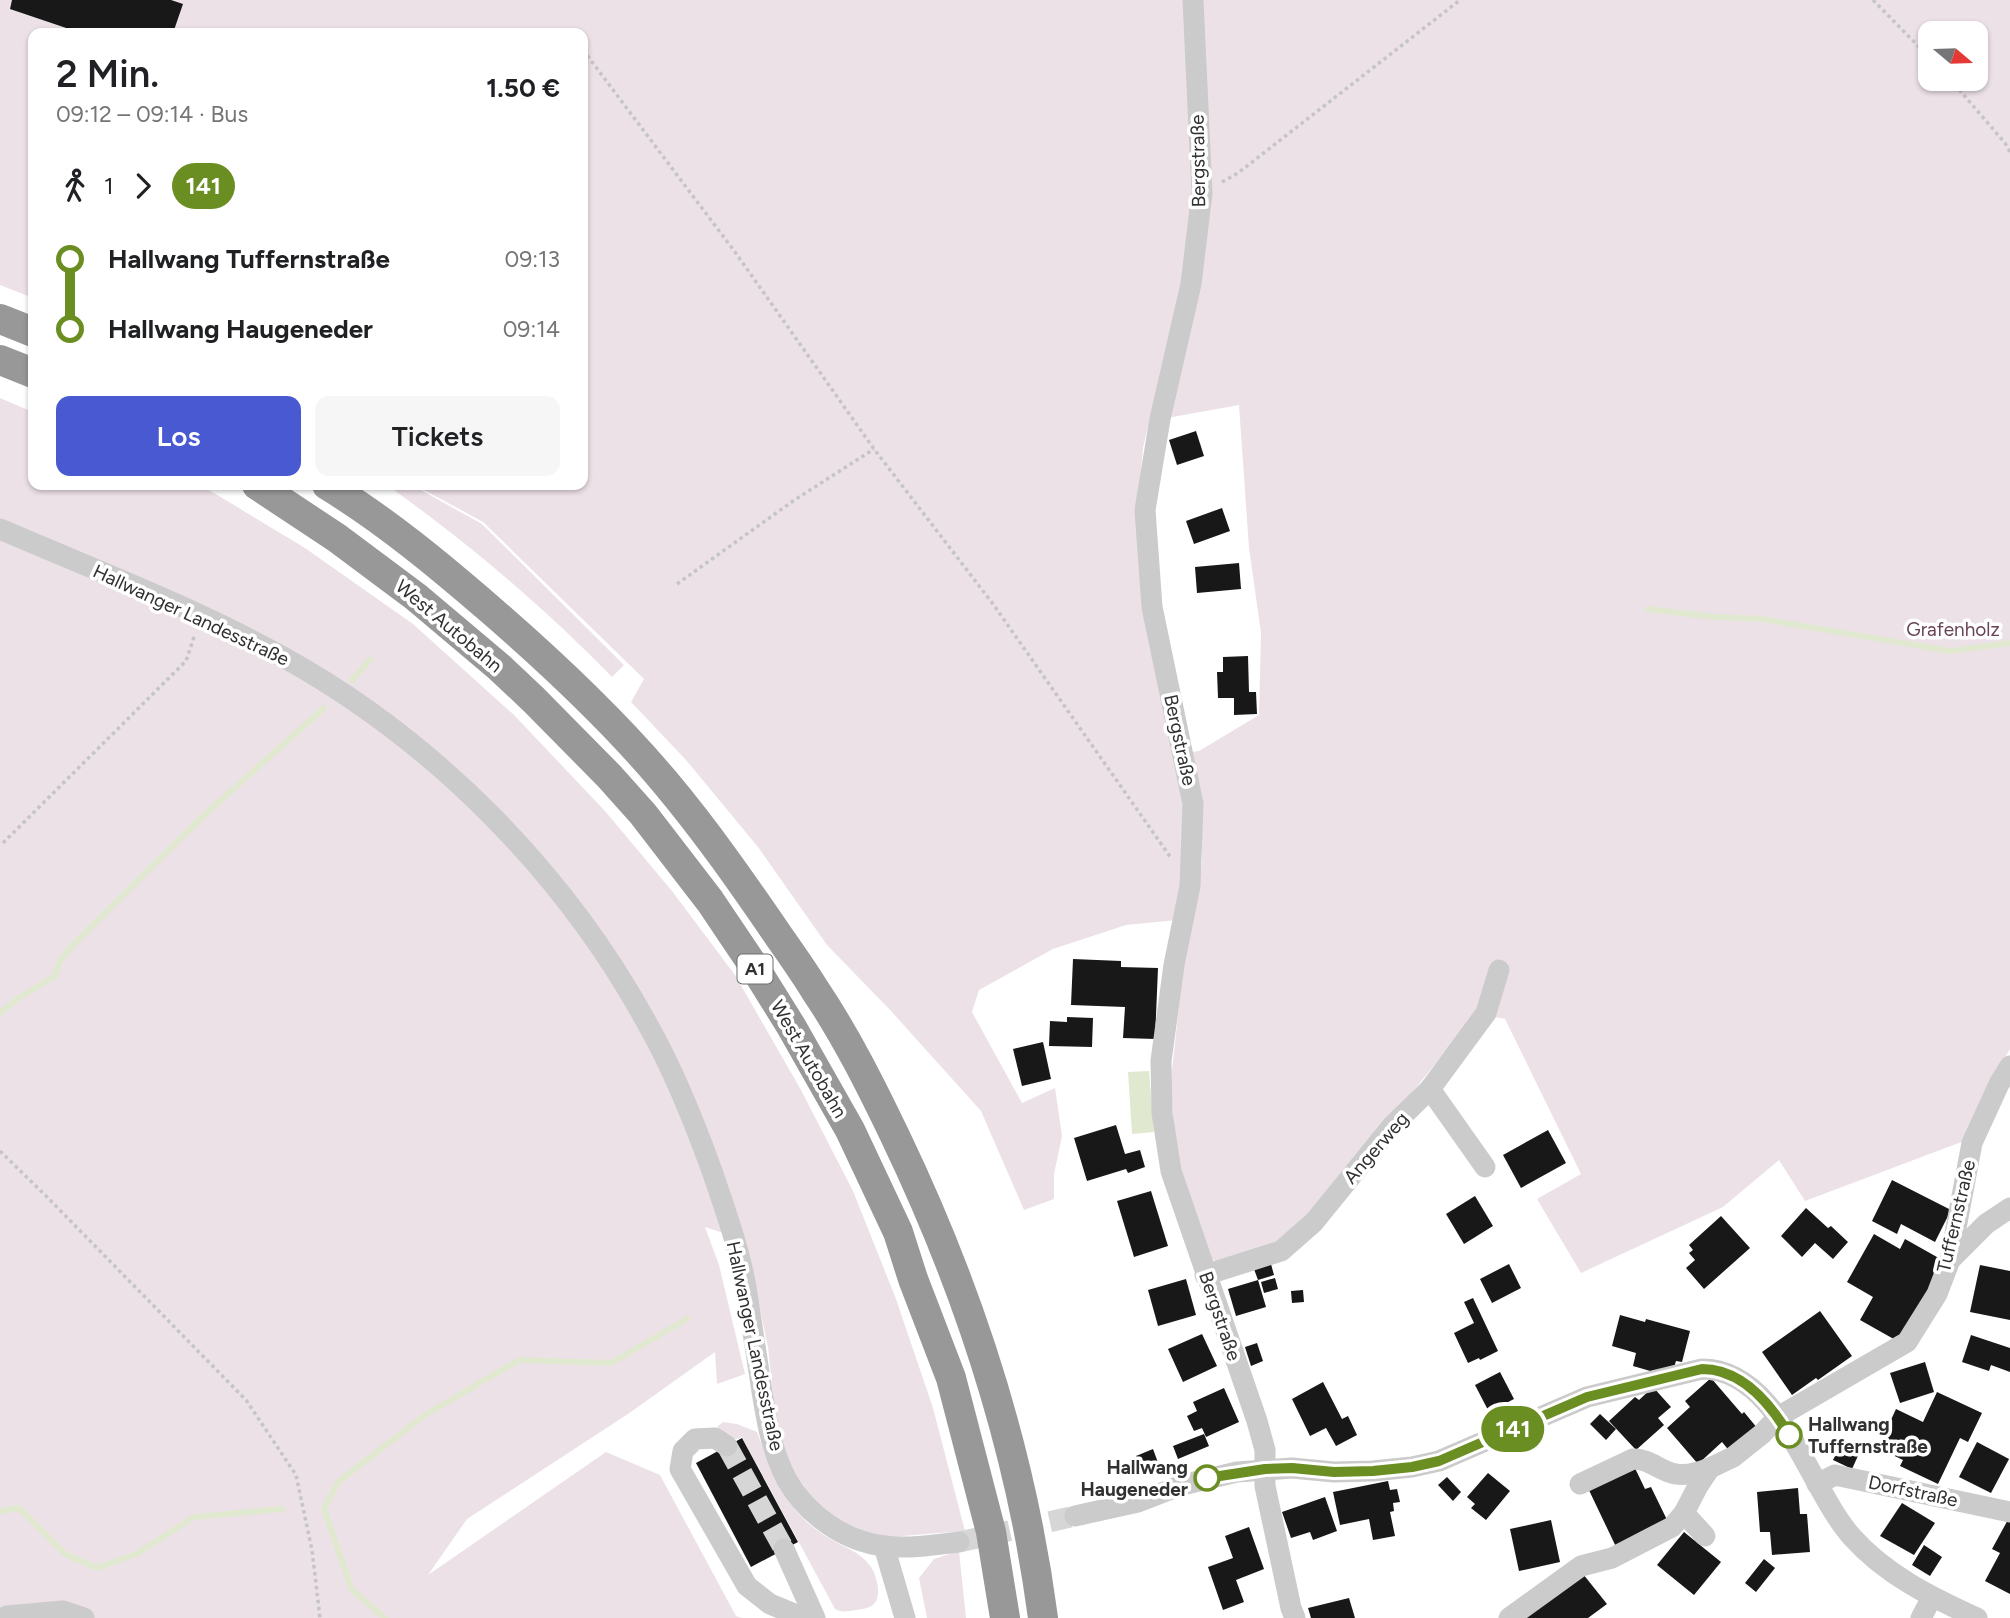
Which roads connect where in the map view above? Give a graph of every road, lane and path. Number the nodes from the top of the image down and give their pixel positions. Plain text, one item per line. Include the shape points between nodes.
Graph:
1 (1193, 0) edge
2 (1460, 0) edge
3 (1873, 0) edge
4 (1918, 46) edge
5 (588, 57) edge
6 (1960, 91) edge
7 (2010, 152) edge
8 (1202, 193) junction
9 (0, 319) edge
10 (28, 330) edge
11 (0, 360) edge
12 (28, 371) edge
13 (874, 449) junction
14 (265, 490) edge
15 (336, 490) edge
16 (0, 529) edge
17 (677, 584) dead end
18 (201, 616) junction
19 (3, 843) dead end
20 (1190, 886) junction
21 (1499, 970) dead end
22 (2010, 1066) edge
23 (1430, 1089) junction
24 (0, 1152) edge
25 (1485, 1167) dead end
26 (2010, 1208) edge
27 (1950, 1260) junction
28 (1205, 1275) junction
29 (1778, 1417) junction
30 (727, 1446) dead end
31 (1710, 1468) junction
32 (1265, 1469) junction
33 (1580, 1484) dead end
34 (1817, 1484) junction
35 (2010, 1512) edge
36 (1684, 1513) junction
37 (1075, 1516) tunnel mouth
38 (1704, 1536) dead end
39 (960, 1542) tunnel mouth
40 (884, 1546) junction
41 (784, 1549) tunnel mouth
42 (1932, 1597) junction
43 (3, 1618) edge
44 (84, 1618) edge
45 (320, 1618) edge
46 (804, 1618) edge
47 (815, 1618) edge
48 (905, 1618) edge
49 (1005, 1618) edge
50 (1043, 1618) edge
51 (1295, 1618) edge
52 (1509, 1618) edge
53 (1922, 1618) edge
54 (1976, 1618) edge

1 - 8 street, Bergstraße
2 - 8 path via 1238,173
3 - 4 path
5 - 13 path via 735,252
6 - 7 path
8 - 20 street, Bergstraße via 1191,284 1145,510 1152,607 1193,804
9 - 10 highway
11 - 12 highway
13 - 17 path
13 - 20 path via 993,604
14 - 49 highway, West Autobahn / A1 via 416,597 534,700 643,814 753,965 850,1130 898,1232 955,1390 990,1532
15 - 50 highway, West Autobahn / A1 via 438,566 592,704 663,780 737,873 817,991 916,1179 957,1277 1007,1436
16 - 18 street, Hallwanger Landesstraße
18 - 19 path via 186,661
18 - 40 street, Hallwanger Landesstraße via 322,680 406,740 517,842 585,926 649,1026 705,1152 742,1271 767,1420 787,1479 800,1498 832,1527
20 - 28 street, Bergstraße via 1161,1061 1162,1113 1171,1171
21 - 23 street, Angerweg via 1486,1013
22 - 27 street, Tuffernstraße via 1972,1143
23 - 25 street
23 - 28 street, Angerweg via 1392,1126 1314,1222 1281,1251
24 - 45 path via 246,1400 296,1475
26 - 27 street via 1986,1224
27 - 29 street, Tuffernstraße via 1937,1294 1907,1342
28 - 32 street, Bergstraße via 1257,1421
29 - 31 street via 1733,1457
29 - 32 street via 1741,1381 1716,1369 1702,1369 1587,1397 1439,1461 1373,1471
29 - 34 street
30 - 46 street via 715,1438 695,1439 682,1451 680,1469 747,1586 770,1604
31 - 33 street via 1675,1475 1640,1458
31 - 36 street
32 - 37 street via 1207,1478 1138,1502
32 - 51 street, Bergstraße
34 - 35 street, Dorfstraße via 1835,1475
34 - 42 street via 1844,1528 1875,1560
36 - 38 street
36 - 52 street via 1672,1527 1612,1558 1581,1566
39 - 40 street, Hallwanger Landesstraße
40 - 48 street
41 - 47 street
42 - 53 street
42 - 54 street
43 - 44 street via 63,1611

